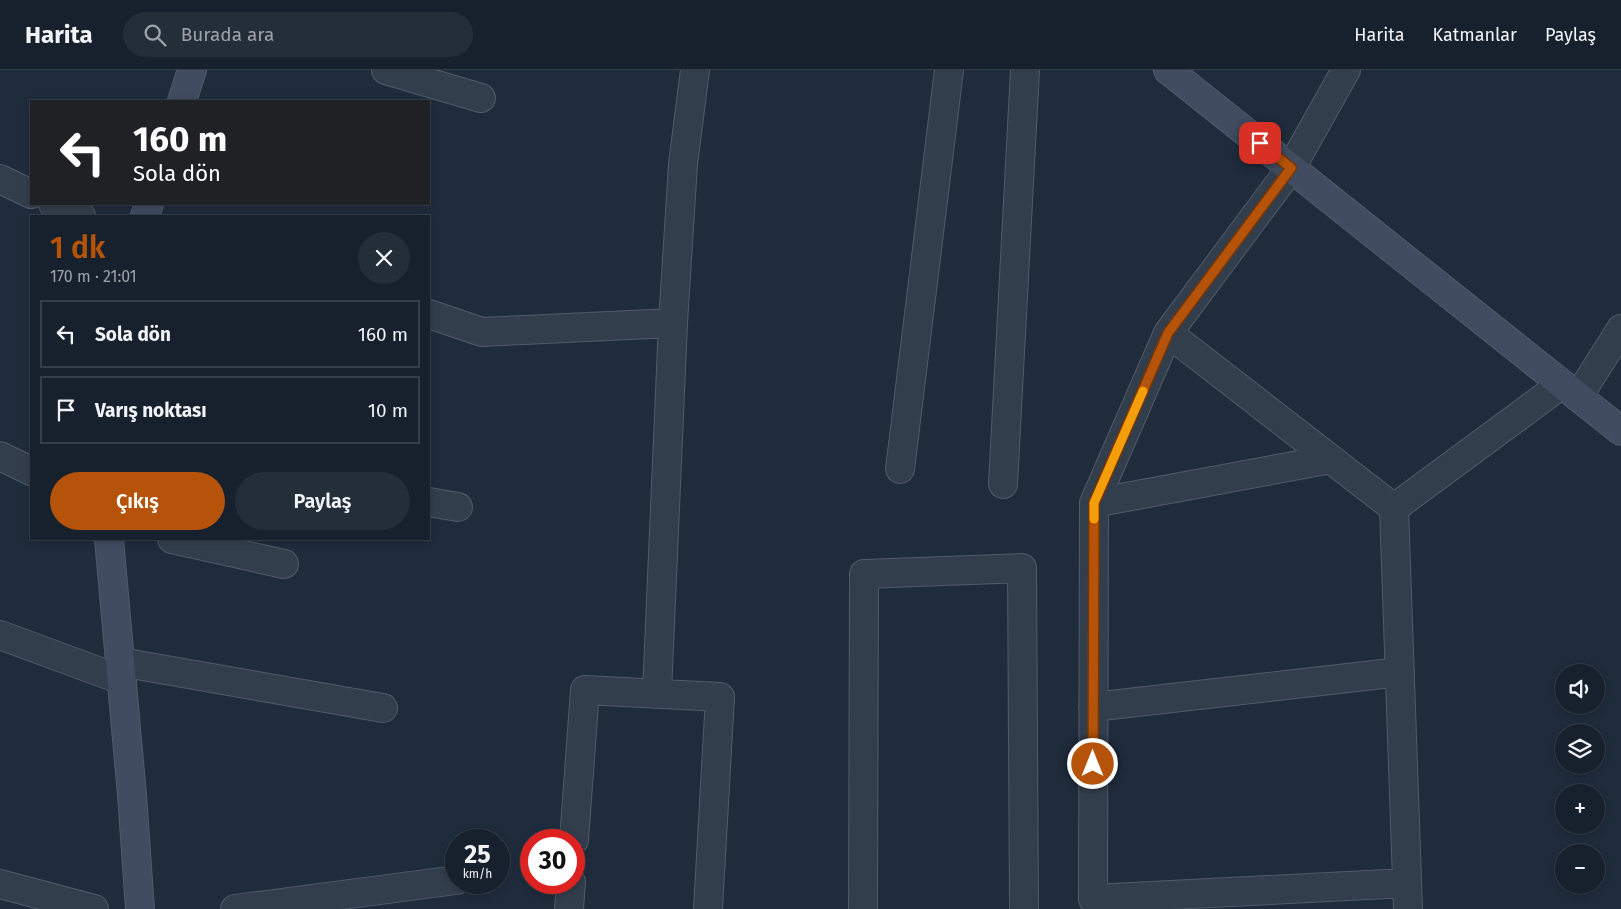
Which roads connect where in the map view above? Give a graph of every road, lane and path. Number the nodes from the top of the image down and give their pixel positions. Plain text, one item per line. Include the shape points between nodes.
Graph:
1 (192, 70) edge
2 (386, 70) edge
3 (695, 70) edge
4 (949, 70) edge
5 (1025, 70) edge
6 (1168, 70) edge
7 (1346, 70) edge
8 (481, 98) dead end
9 (182, 100) edge
10 (1291, 168) junction
11 (0, 179) edge
12 (30, 194) edge
13 (56, 205) edge
14 (79, 215) edge
15 (430, 314) edge
16 (674, 323) junction
17 (1621, 329) edge
18 (1168, 333) junction
19 (1570, 390) junction
20 (1621, 431) edge
21 (0, 456) edge
22 (1331, 460) junction
23 (900, 469) dead end
24 (30, 471) edge
25 (1003, 484) dead end
26 (430, 502) edge
27 (1094, 503) junction
28 (458, 507) dead end
29 (1394, 508) junction
30 (109, 540) edge
31 (176, 540) edge
32 (284, 564) dead end
33 (0, 635) edge
34 (121, 671) junction
35 (1400, 672) junction
36 (657, 693) junction
37 (1093, 707) junction
38 (383, 708) dead end
39 (575, 829) edge
40 (445, 881) edge
41 (0, 884) edge
42 (569, 894) edge
43 (1408, 896) edge
44 (94, 909) edge
45 (140, 909) edge
46 (235, 909) edge
47 (568, 909) edge
48 (708, 909) edge
49 (863, 909) edge
50 (1024, 909) edge

1 - 9 main road
2 - 8 street
3 - 16 street via 682,164
4 - 23 street
5 - 25 street
6 - 10 main road
7 - 10 street
10 - 18 street
10 - 19 main road
11 - 12 street
13 - 14 street
15 - 16 street via 482,332
16 - 36 street
17 - 19 street
18 - 22 street
18 - 27 street
19 - 20 main road
19 - 29 street
21 - 24 street
22 - 27 street
22 - 29 street
26 - 28 street
27 - 37 street
29 - 35 street
30 - 34 main road
31 - 32 street
33 - 34 street
34 - 38 street
34 - 45 main road
35 - 37 street
35 - 43 street
36 - 39 street via 585,690
36 - 48 street via 720,697
37 - 43 street via 1093,900
40 - 46 street
41 - 44 street
42 - 47 street
49 - 50 street via 864,574 1022,568

